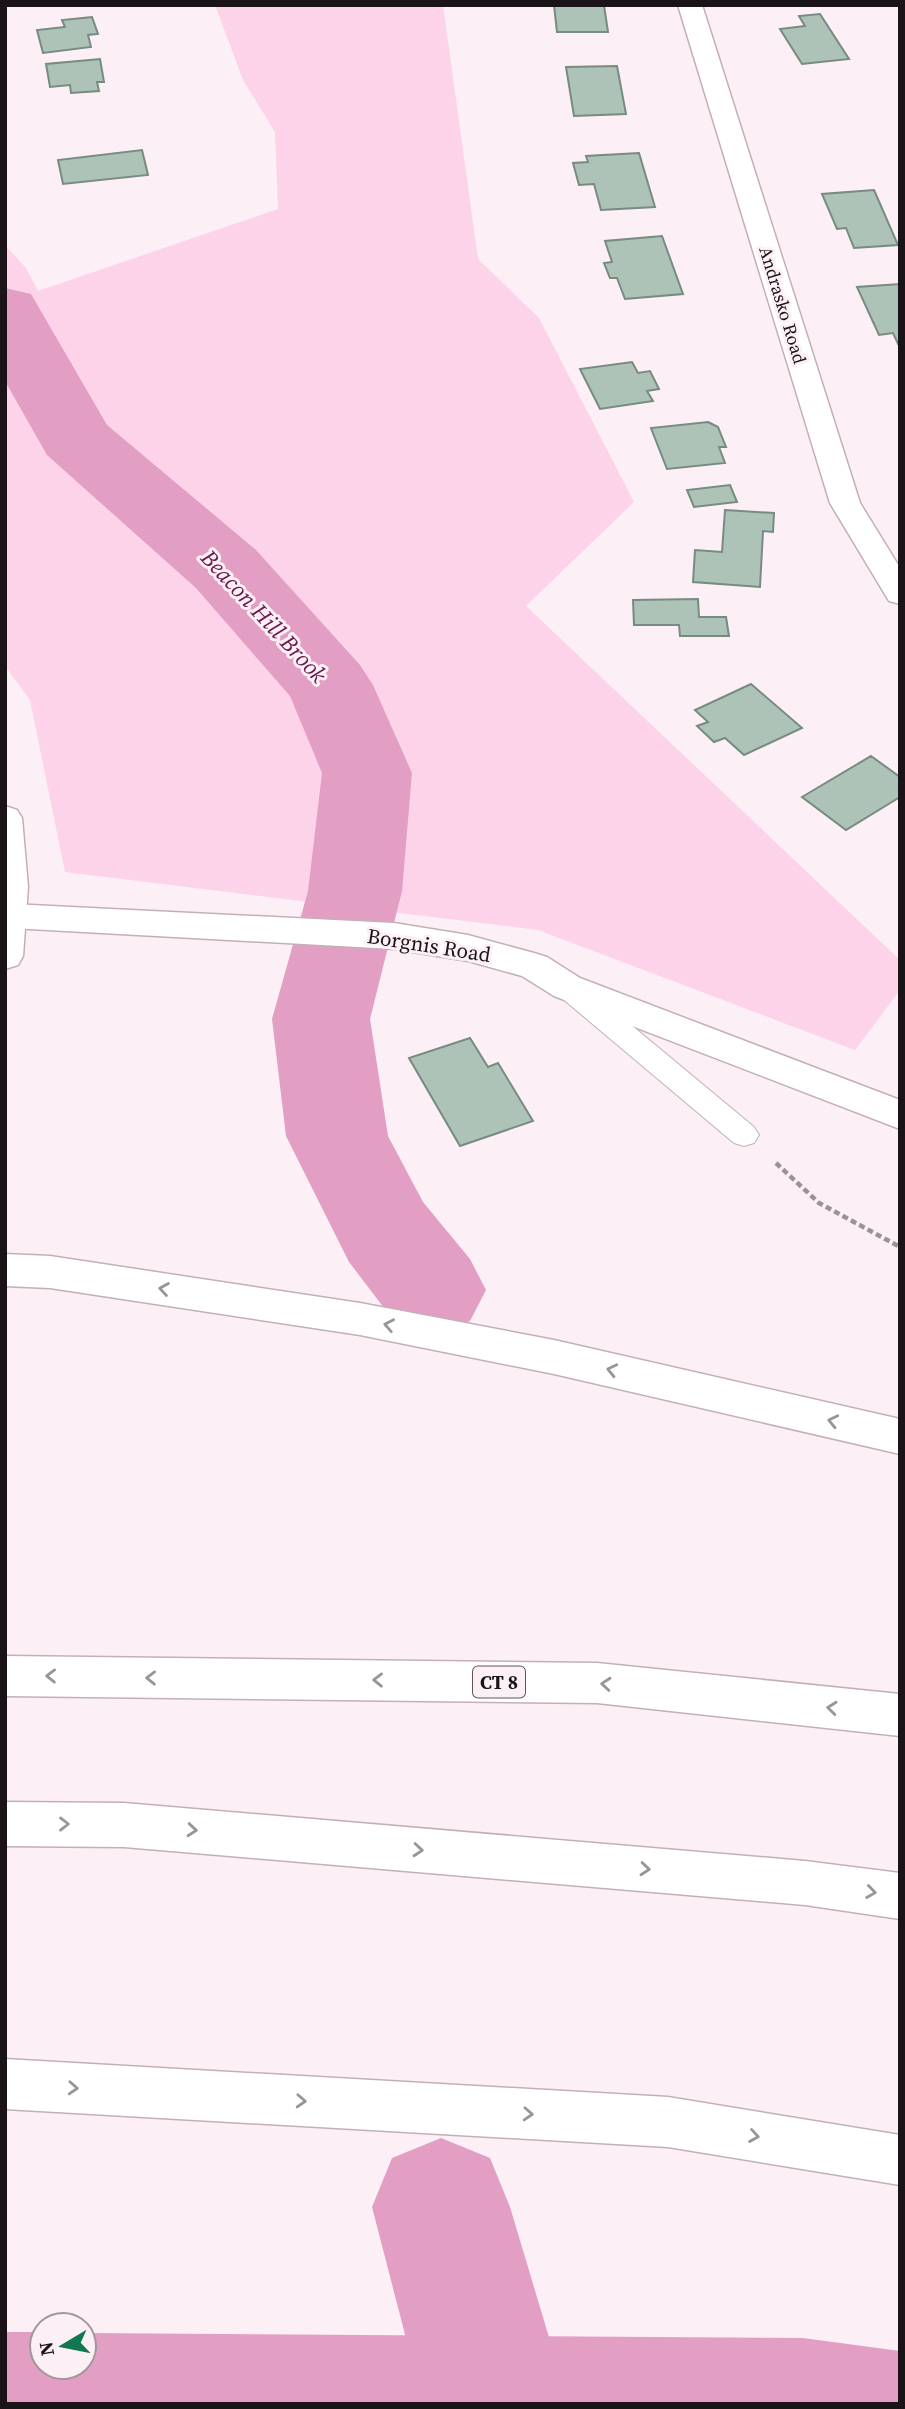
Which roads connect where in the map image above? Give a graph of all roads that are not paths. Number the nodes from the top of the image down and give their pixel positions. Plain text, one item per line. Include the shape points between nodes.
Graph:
1 (690, 5) edge
2 (900, 594) edge
3 (5, 818) edge
4 (12, 916) junction
5 (5, 956) edge
6 (567, 987) junction
7 (900, 1115) edge
8 (744, 1135) road end
9 (5, 1270) edge
10 (900, 1437) edge
11 (5, 1676) edge
12 (900, 1715) edge
13 (5, 1824) edge
14 (900, 1896) edge
15 (5, 2084) edge
16 (900, 2160) edge

1 - 2 main road, Andrasko Road via 845,503
3 - 4 main road
4 - 5 main road
4 - 6 main road, Borgnis Road via 394,936 468,948 534,966
6 - 7 main road, Borgnis Road
6 - 8 lane
10 -> 9 main road via 554,1357 360,1319 50,1272
12 -> 11 main road, CT 8 via 597,1683
13 -> 14 main road via 124,1825 805,1883
15 -> 16 main road via 668,2122

